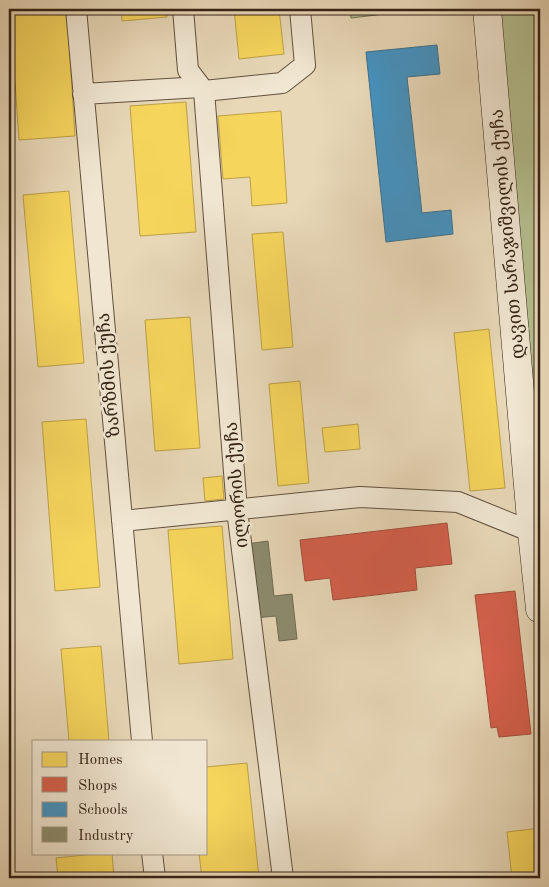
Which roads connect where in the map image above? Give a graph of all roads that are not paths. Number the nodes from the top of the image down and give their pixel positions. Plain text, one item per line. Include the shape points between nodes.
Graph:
1 (76, 9) edge
2 (183, 9) edge
3 (300, 9) edge
4 (487, 9) edge
5 (202, 89) junction
6 (84, 94) junction
7 (237, 510) junction
8 (122, 521) junction
9 (536, 532) edge
10 (540, 609) edge
11 (142, 740) edge
12 (152, 854) edge
13 (155, 878) edge
14 (282, 878) edge

1 - 6 street, ზარზმის ქუჩა
2 - 5 street, ილორის ქუჩა via 188,70
3 - 5 street via 305,65 282,83
4 - 9 main road, დავით სარაჯიშვილის ქუჩა
5 - 6 street
5 - 7 street, ილორის ქუჩა
6 - 8 street, ზარზმის ქუჩა
7 - 8 street
7 - 9 street via 360,497 458,502
7 - 14 street, ილორის ქუჩა
8 - 11 street, ზარზმის ქუჩა
9 - 10 main road, დავით სარაჯიშვილის ქუჩა
12 - 13 street

